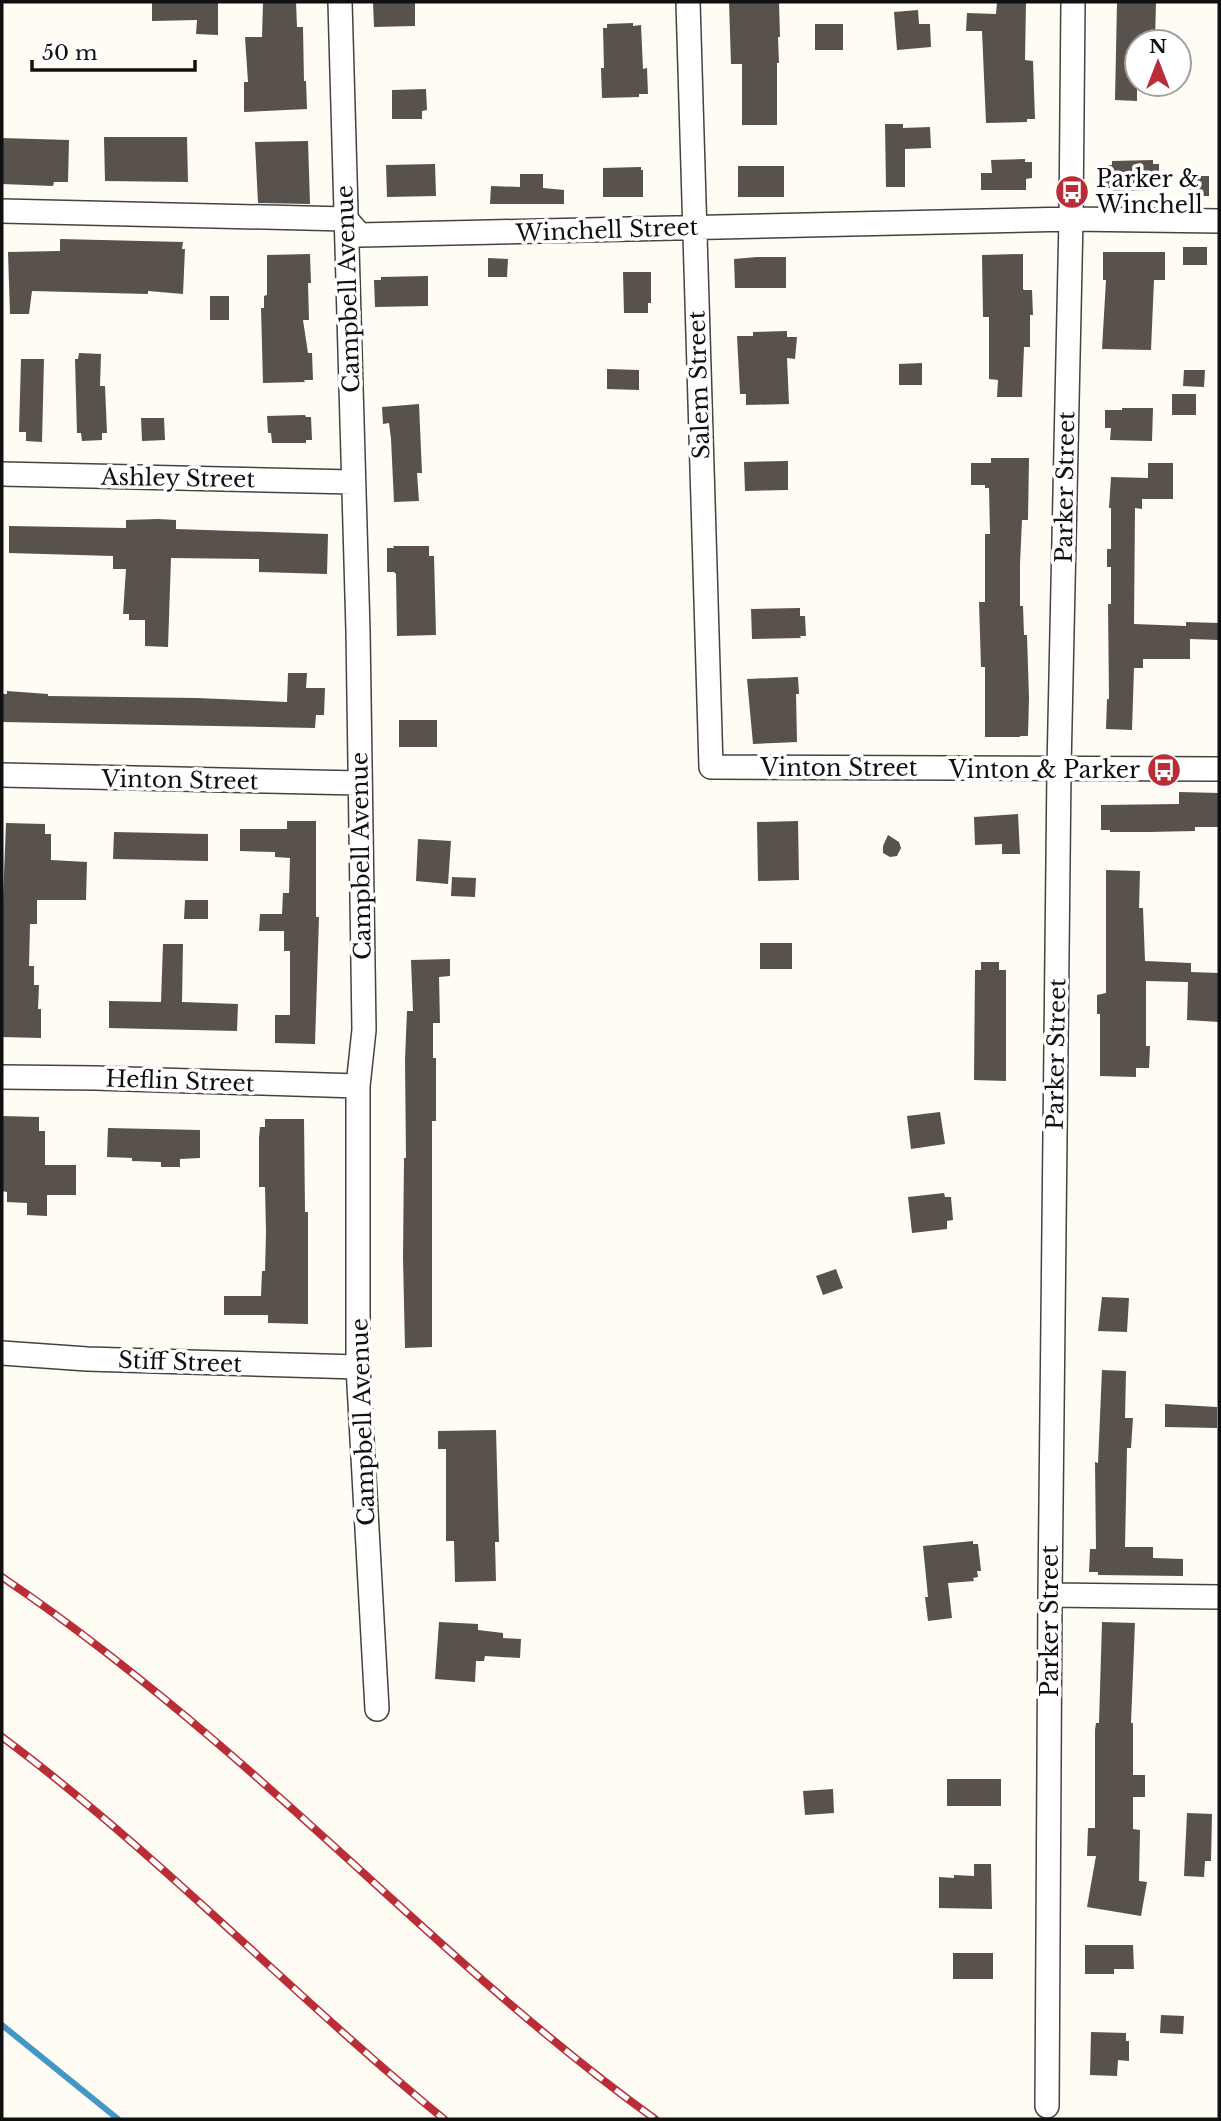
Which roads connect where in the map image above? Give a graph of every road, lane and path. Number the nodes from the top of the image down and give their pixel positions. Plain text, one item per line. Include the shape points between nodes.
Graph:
1 (340, 2) edge
2 (688, 2) edge
3 (1073, 2) edge
4 (2, 211) edge
5 (346, 219) junction
6 (1071, 219) junction
7 (1219, 221) edge
8 (694, 228) junction
9 (2, 474) edge
10 (353, 482) junction
11 (712, 767) joint
12 (1059, 769) junction
13 (1219, 769) edge
14 (2, 775) edge
15 (359, 783) junction
16 (2, 1077) edge
17 (358, 1086) junction
18 (2, 1353) edge
19 (358, 1367) junction
20 (1050, 1595) junction
21 (1219, 1597) edge
22 (377, 1709) dead end
23 (1047, 2106) dead end

1 - 5 street, Campbell Avenue
2 - 8 street, Salem Street
3 - 6 street, Parker Street
4 - 5 street, Winchell Street
5 - 8 street, Winchell Street via 360,235
5 - 10 street, Campbell Avenue
6 - 7 street, Winchell Street
6 - 8 street, Winchell Street
6 - 12 street, Parker Street
8 - 11 street, Salem Street
9 - 10 street, Ashley Street
10 - 15 street, Campbell Avenue
11 - 12 street, Vinton Street
12 - 13 street, Vinton Street
12 - 20 street, Parker Street
14 - 15 street, Vinton Street
15 - 17 street, Campbell Avenue via 364,1030
16 - 17 street, Heflin Street
17 - 19 street, Campbell Avenue
18 - 19 street, Stiff Street
19 - 22 street, Campbell Avenue
20 - 21 street
20 - 23 street, Parker Street

